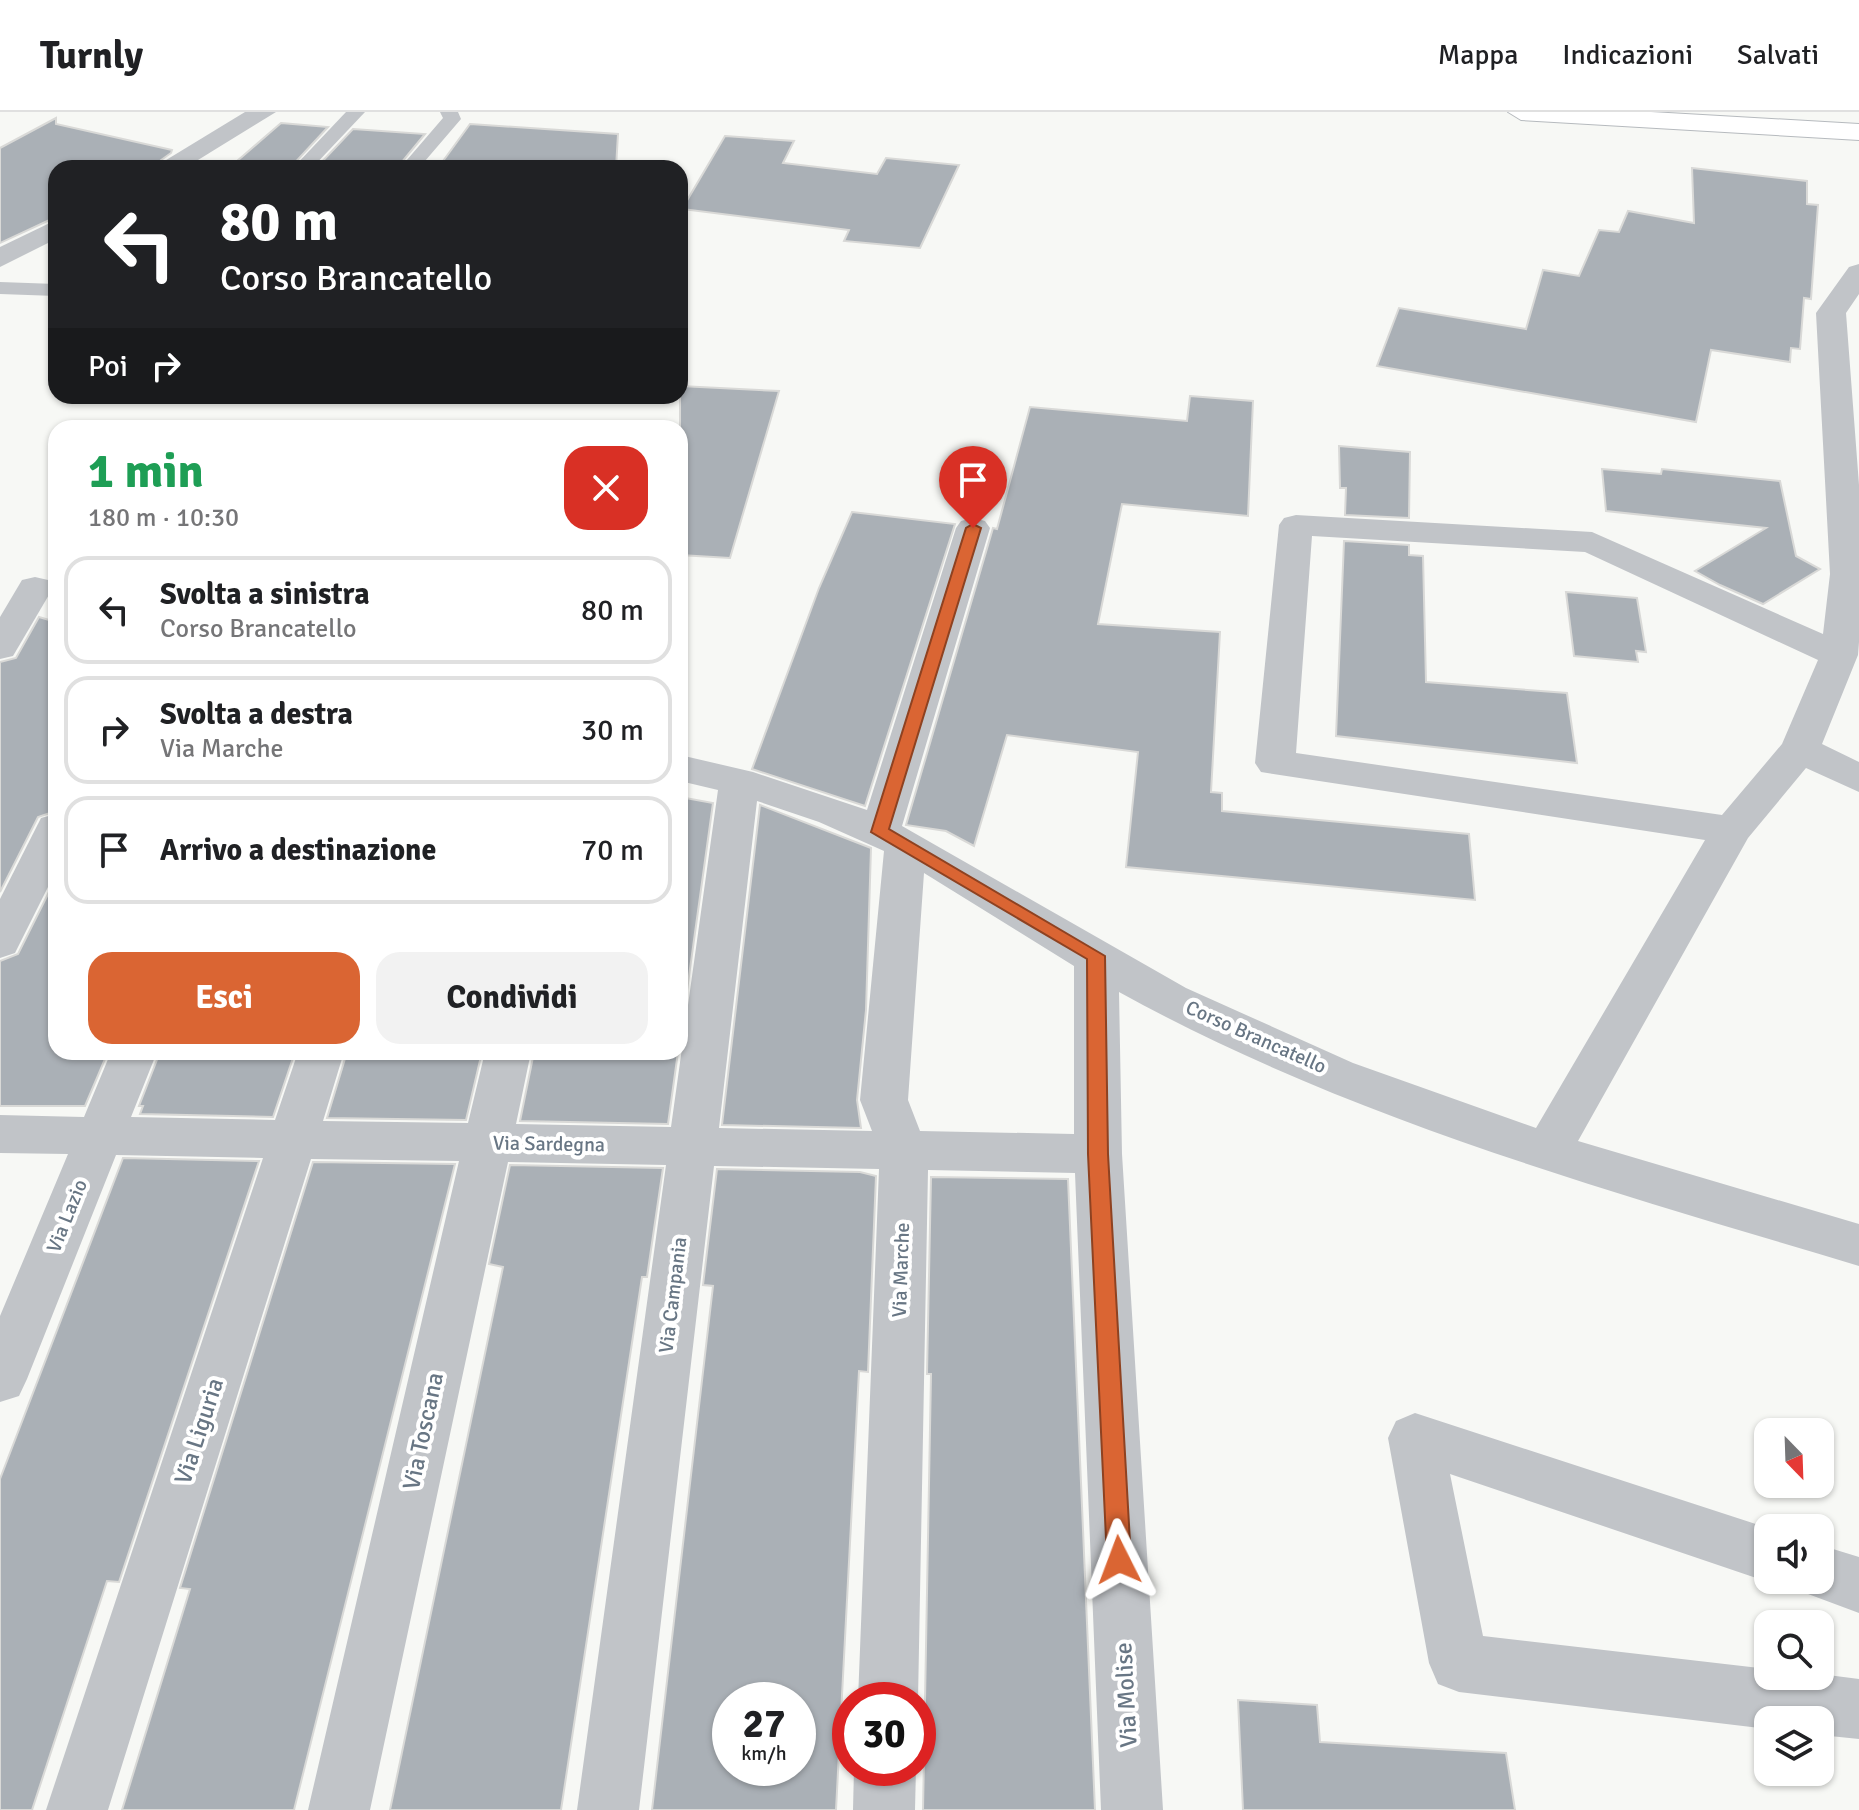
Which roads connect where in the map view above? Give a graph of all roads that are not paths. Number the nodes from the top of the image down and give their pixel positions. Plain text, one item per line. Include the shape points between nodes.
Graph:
1 (263, 112) edge
2 (356, 112) edge
3 (449, 112) edge
4 (1521, 112) edge
5 (1859, 132) edge
6 (180, 160) edge
7 (310, 160) edge
8 (416, 160) edge
9 (48, 232) edge
10 (0, 258) edge
11 (1859, 273) edge
12 (0, 288) edge
13 (48, 290) edge
14 (973, 528) dead end
15 (0, 578) edge
16 (46, 591) edge
17 (0, 648) edge
18 (1839, 655) junction
19 (1800, 749) junction
20 (688, 770) edge
21 (1859, 779) edge
22 (739, 781) junction
23 (1732, 830) junction
24 (892, 838) junction
25 (48, 844) edge
26 (0, 942) edge
27 (1096, 956) junction
28 (131, 1060) edge
29 (318, 1060) edge
30 (506, 1060) edge
31 (0, 1134) edge
32 (99, 1136) junction
33 (293, 1140) junction
34 (487, 1143) junction
35 (692, 1147) junction
36 (904, 1151) junction
37 (1547, 1152) junction
38 (1098, 1154) junction
39 (1859, 1245) edge
40 (0, 1379) edge
41 (1754, 1550) edge
42 (1834, 1577) edge
43 (1859, 1585) edge
44 (889, 1682) edge
45 (1859, 1709) edge
46 (885, 1786) edge
47 (77, 1810) edge
48 (339, 1810) edge
49 (608, 1810) edge
50 (884, 1810) edge
51 (1132, 1810) edge

1 - 6 street
2 - 7 lane
3 - 8 lane via 452,119
4 - 5 main road
9 - 10 street
11 - 18 street via 1831,313 1848,574
12 - 13 lane
14 - 24 street, Via Marche
15 - 16 street
16 - 17 street
18 - 19 street
18 - 23 street via 1592,542 1296,525 1275,763
19 - 21 street
19 - 23 street
20 - 22 street, Corso Brancatello
22 - 24 street, Corso Brancatello
22 - 35 street, Via Campania
23 - 37 street
24 - 27 street, Corso Brancatello
24 - 36 street, Via Marche via 884,1100
25 - 26 street
27 - 37 street, Corso Brancatello via 1170,1000 1307,1061
27 - 38 street, Via Molise
28 - 32 street, Via Lazio
29 - 33 street, Via Liguria
30 - 34 street, Via Toscana
31 - 32 street, Via Sardegna
32 - 33 street, Via Sardegna
32 - 40 street, Via Lazio
33 - 34 street, Via Sardegna
33 - 47 street, Via Liguria
34 - 35 street, Via Sardegna
34 - 48 street, Via Toscana
35 - 36 street, Via Sardegna
35 - 49 street, Via Campania
36 - 38 street, Via Sardegna
36 - 44 street, Via Marche
37 - 39 street, Corso Brancatello
38 - 51 street, Via Molise
41 - 45 street via 1415,1438 1459,1663
42 - 43 street
46 - 50 street

